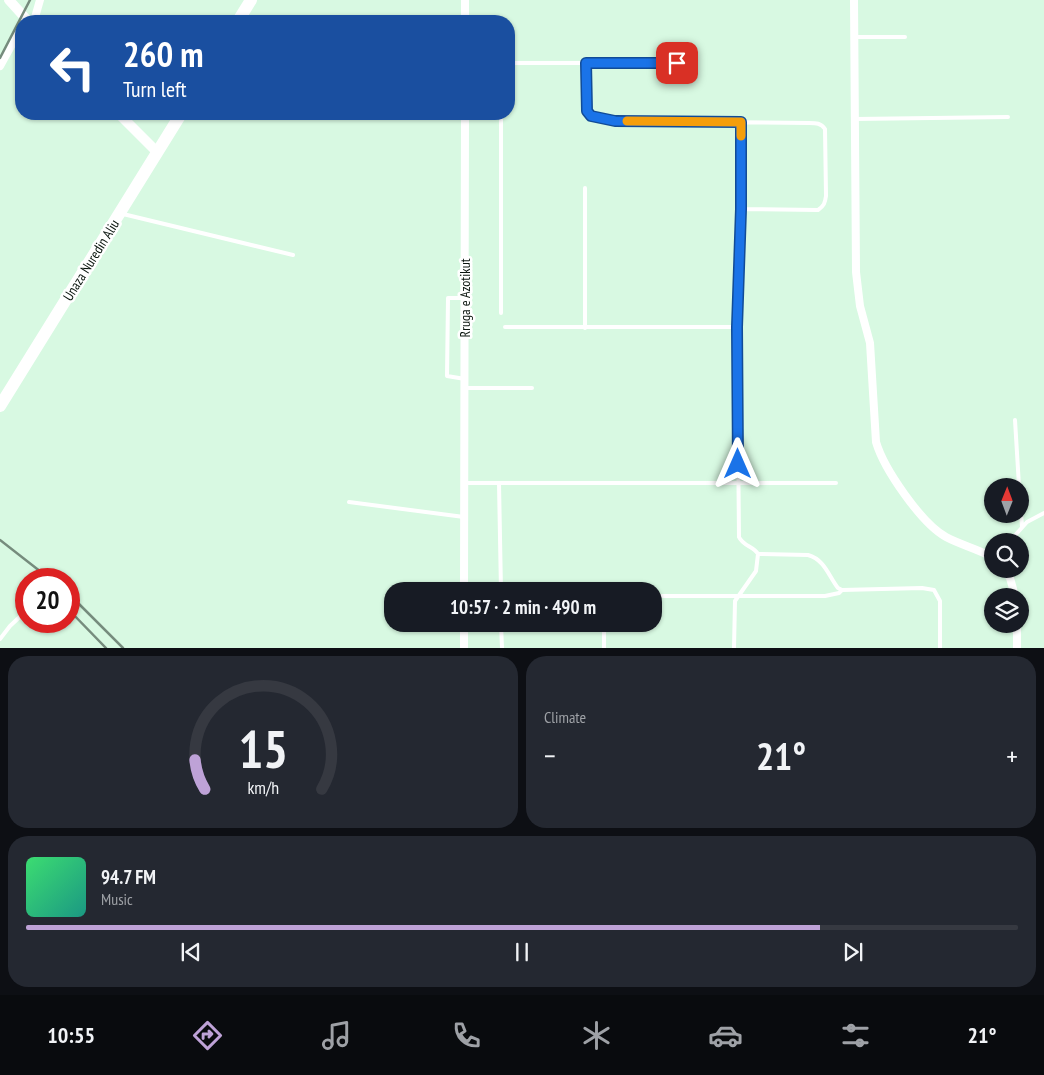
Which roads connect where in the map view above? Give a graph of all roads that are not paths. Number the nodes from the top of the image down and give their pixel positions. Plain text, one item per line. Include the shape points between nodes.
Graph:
1 (9, 0) edge
2 (40, 0) edge
3 (251, 0) edge
4 (465, 0) edge
5 (854, 0) edge
6 (21, 15) edge
7 (31, 15) edge
8 (242, 15) edge
9 (465, 15) edge
10 (855, 37) junction
11 (905, 37) dead end
12 (15, 42) edge
13 (515, 63) edge
14 (586, 63) junction
15 (696, 63) dead end
16 (0, 66) edge
17 (1008, 117) dead end
18 (855, 119) junction
19 (125, 120) edge
20 (177, 120) edge
21 (465, 120) edge
22 (501, 120) edge
23 (741, 122) junction
24 (157, 152) junction
25 (585, 188) dead end
26 (741, 209) junction
27 (120, 213) junction
28 (293, 255) dead end
29 (465, 298) junction
30 (501, 313) dead end
31 (505, 327) dead end
32 (737, 327) junction
33 (585, 328) junction
34 (465, 379) junction
35 (465, 388) junction
36 (532, 388) dead end
37 (0, 406) edge
38 (1015, 420) dead end
39 (1019, 478) edge
40 (465, 483) junction
41 (499, 483) junction
42 (739, 483) junction
43 (836, 483) dead end
44 (349, 502) dead end
45 (1044, 513) edge
46 (465, 517) junction
47 (1022, 523) edge
48 (1022, 527) junction
49 (1017, 533) edge
50 (984, 553) edge
51 (758, 554) junction
52 (464, 582) edge
53 (501, 582) edge
54 (842, 590) junction
55 (662, 596) edge
56 (738, 596) junction
57 (15, 621) edge
58 (464, 632) edge
59 (501, 632) edge
60 (604, 632) edge
61 (1017, 633) edge
62 (0, 639) edge
63 (464, 648) edge
64 (502, 648) edge
65 (604, 648) edge
66 (734, 648) edge
67 (940, 648) edge
68 (1017, 648) edge

1 - 6 street
2 - 7 street
3 - 8 main road
4 - 9 street
5 - 10 street
10 - 11 lane
10 - 18 street
12 - 16 street
13 - 14 lane
14 - 15 lane
14 - 23 lane via 586,103 591,116 615,121
17 - 18 lane
18 - 50 street via 857,289 870,343 875,434 880,455 917,510 934,529
19 - 24 street
20 - 24 main road, Unaza Nuredin Aliu
21 - 29 street, Rruga e Azotikut
22 - 30 lane
23 - 26 lane
23 - 26 lane via 818,123 823,126 826,196 826,202 818,210
24 - 27 main road, Unaza Nuredin Aliu
25 - 33 lane
26 - 32 lane
27 - 28 lane
27 - 37 main road, Unaza Nuredin Aliu
29 - 34 street, Rruga e Azotikut
29 - 34 lane via 448,298 447,376
31 - 33 lane
32 - 33 lane
32 - 42 lane
34 - 35 street, Rruga e Azotikut
35 - 36 lane
35 - 40 street, Rruga e Azotikut
38 - 39 lane
40 - 41 lane
40 - 46 street, Rruga e Azotikut
41 - 42 lane
41 - 53 lane
42 - 43 lane
42 - 51 lane via 739,537
44 - 46 lane
45 - 48 lane
46 - 52 street, Rruga e Azotikut
47 - 48 lane
48 - 49 lane
51 - 54 lane via 816,557
51 - 56 lane via 756,571
54 - 56 lane via 825,596
54 - 67 lane via 934,590 940,601
55 - 56 lane
56 - 66 lane via 734,608
57 - 62 lane
58 - 63 street
59 - 64 lane
60 - 65 lane
61 - 68 street

